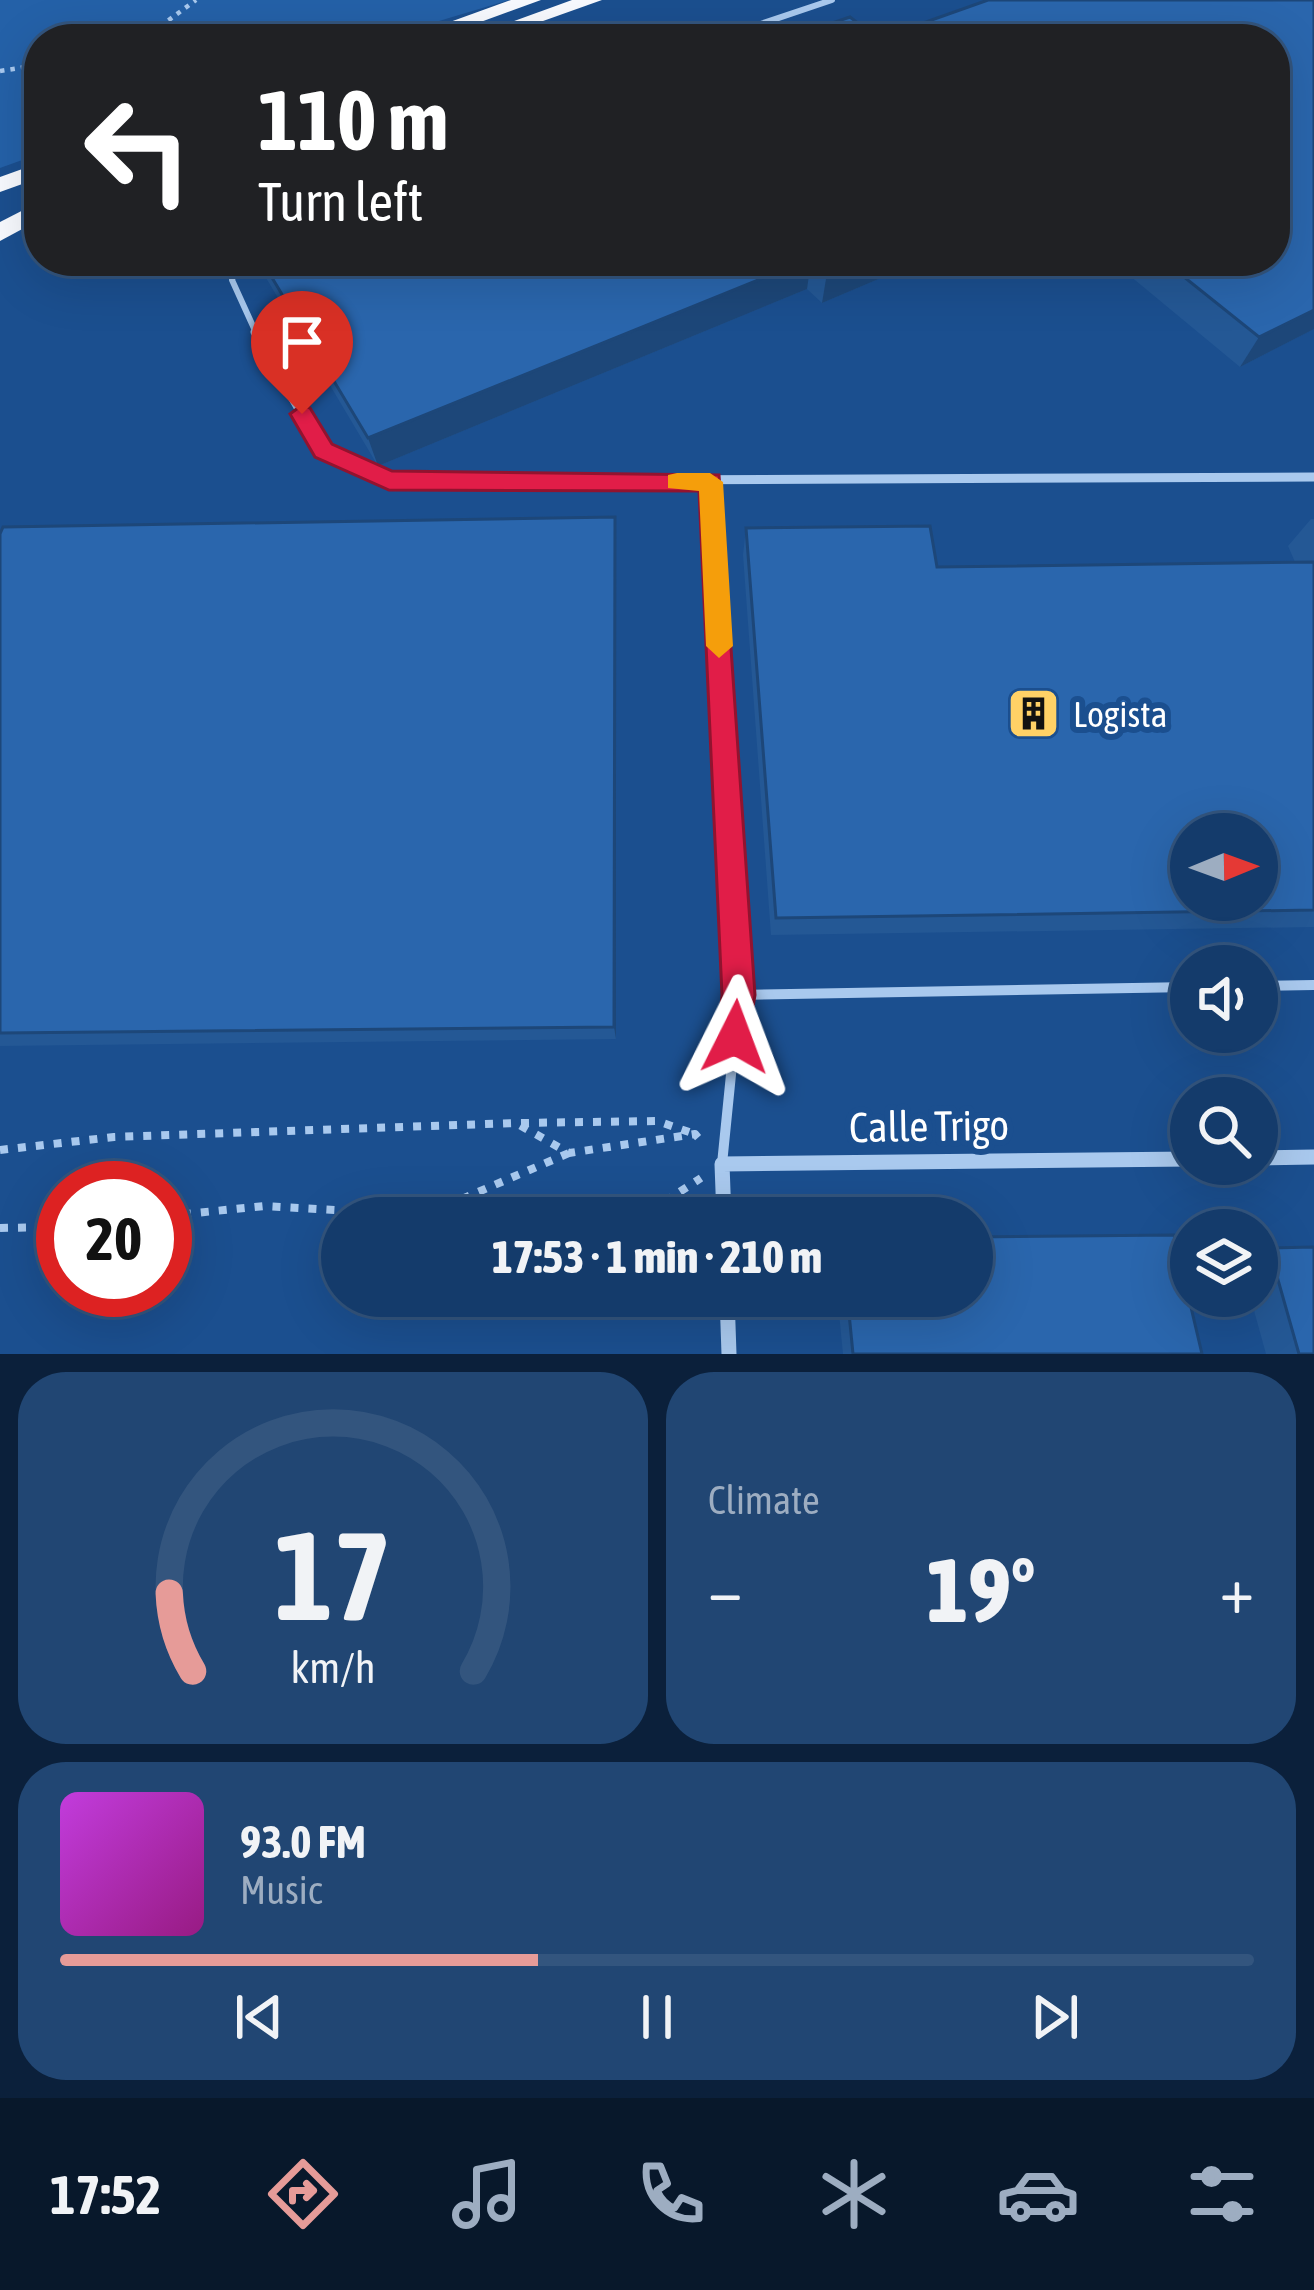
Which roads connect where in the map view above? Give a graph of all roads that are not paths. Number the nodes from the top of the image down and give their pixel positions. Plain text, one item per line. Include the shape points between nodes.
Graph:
1 (531, 0) edge
2 (592, 0) edge
3 (832, 0) edge
4 (458, 24) edge
5 (521, 24) edge
6 (761, 24) edge
7 (233, 276) edge
8 (1314, 477) edge
9 (710, 482) junction
10 (1278, 986) edge
11 (1314, 986) edge
12 (1170, 988) edge
13 (739, 995) junction
14 (1314, 1157) edge
15 (1278, 1158) edge
16 (1170, 1159) edge
17 (722, 1164) junction
18 (723, 1197) edge
19 (728, 1317) edge
20 (729, 1354) edge

1 - 4 highway
2 - 5 highway
3 - 6 lane
7 - 9 lane via 259,340 323,451 389,481
8 - 9 lane
9 - 13 lane
10 - 11 lane
12 - 13 lane
13 - 17 lane
14 - 15 street
16 - 17 street, Calle Trigo
17 - 18 street
19 - 20 street

